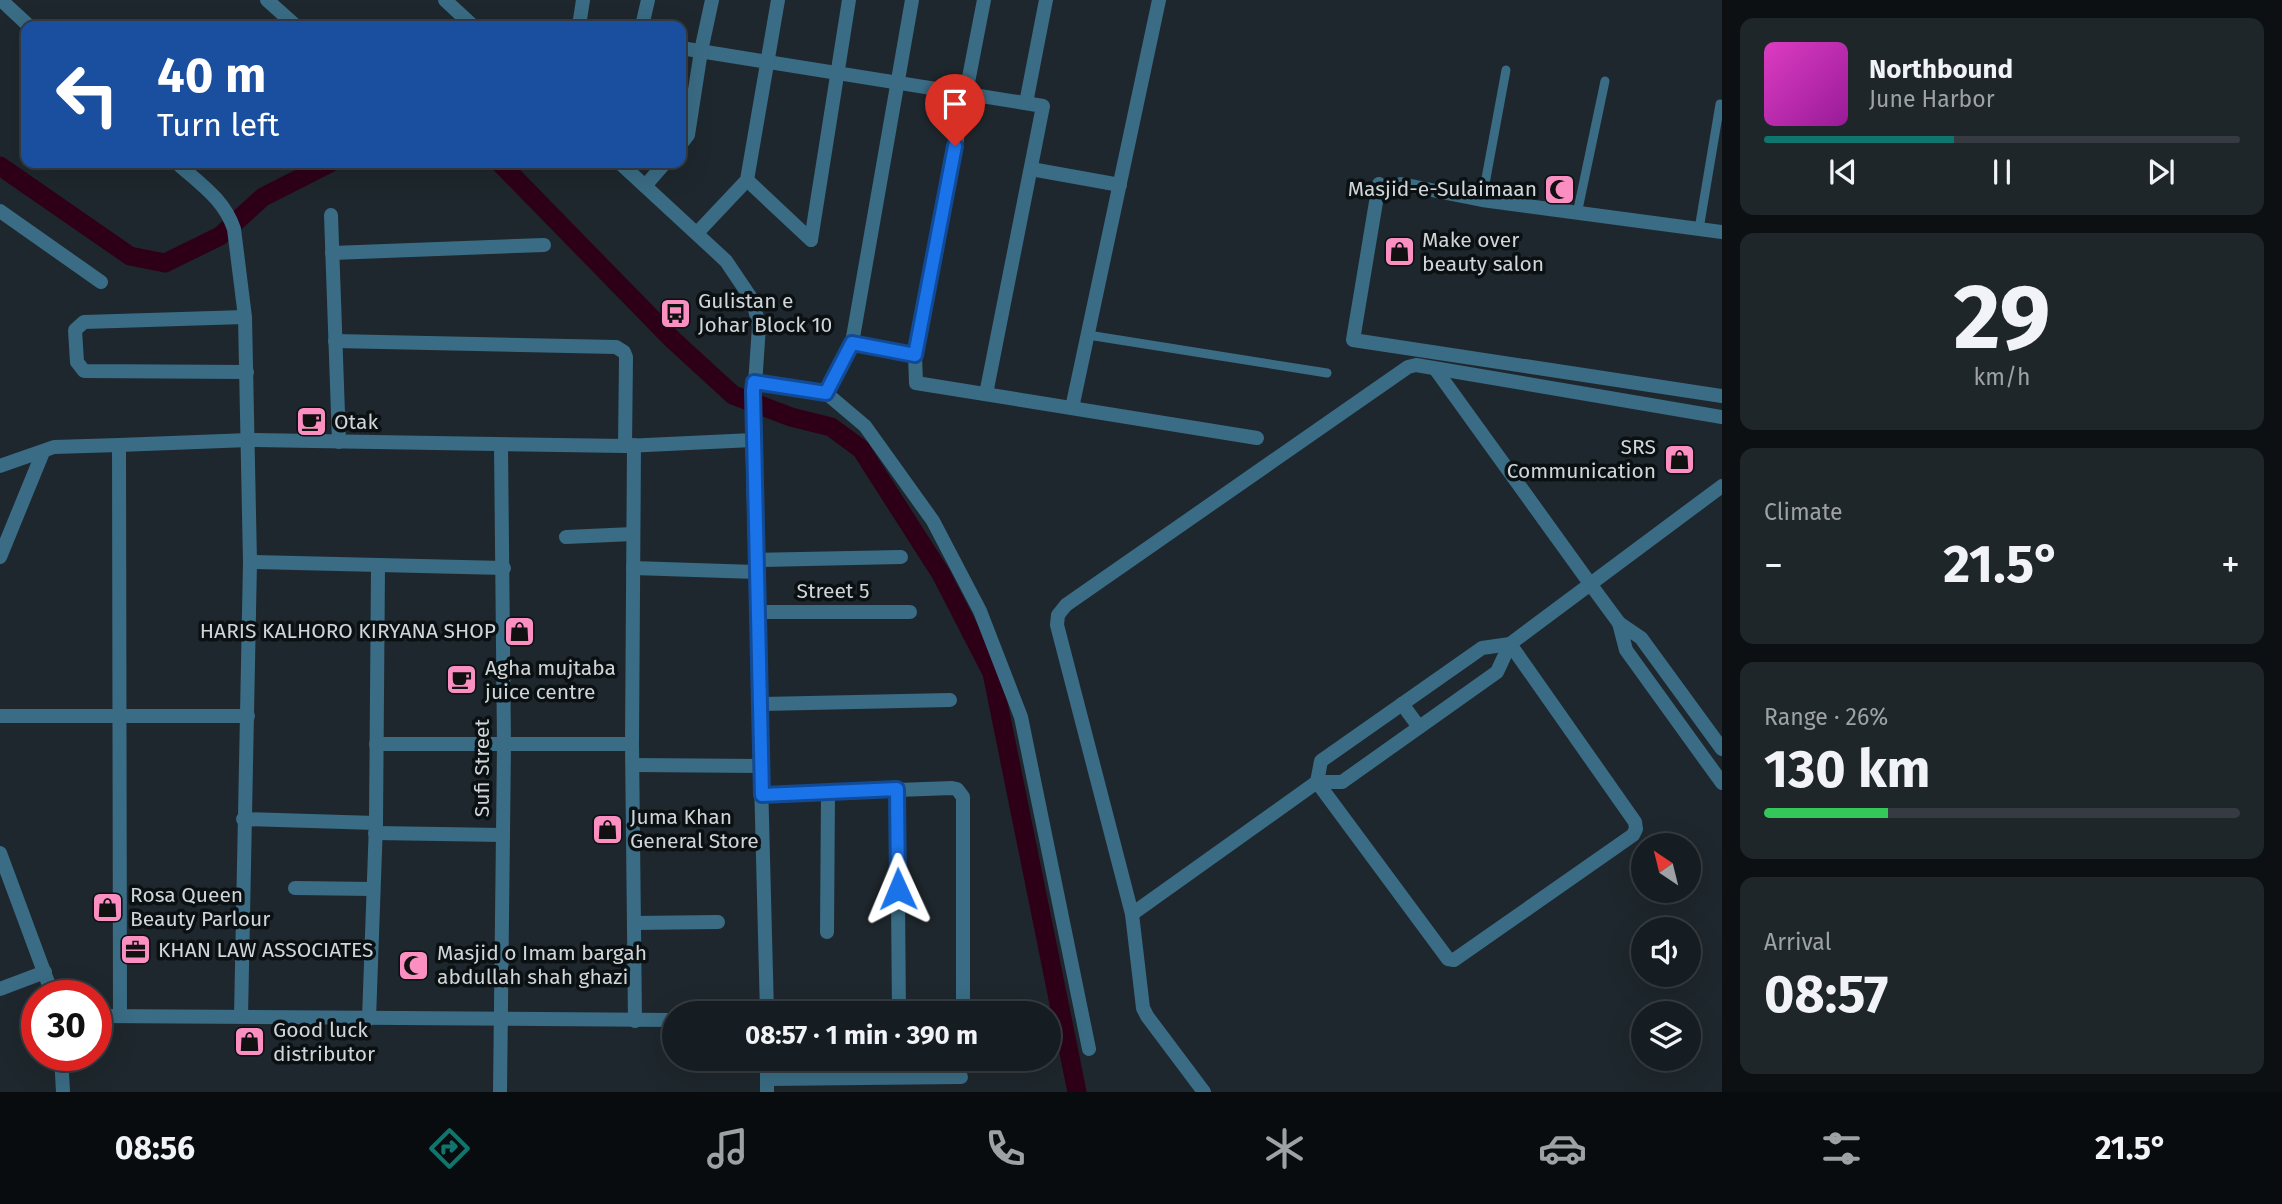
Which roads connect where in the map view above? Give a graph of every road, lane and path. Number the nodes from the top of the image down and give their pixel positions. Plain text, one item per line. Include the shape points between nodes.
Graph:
1 (1, 0) edge
2 (268, 0) edge
3 (445, 0) edge
4 (583, 0) edge
5 (648, 0) edge
6 (712, 0) edge
7 (778, 0) edge
8 (849, 0) edge
9 (912, 0) edge
10 (984, 0) edge
11 (1046, 0) edge
12 (1159, 0) edge
13 (24, 21) edge
14 (291, 21) edge
15 (468, 21) edge
16 (580, 21) edge
17 (643, 21) edge
18 (686, 49) edge
19 (701, 51) junction
20 (767, 62) junction
21 (1506, 70) dead end
22 (836, 73) junction
23 (1605, 81) dead end
24 (898, 82) junction
25 (965, 94) junction
26 (1026, 103) junction
27 (1720, 104) dead end
28 (686, 138) edge
29 (183, 168) edge
30 (625, 168) edge
31 (661, 168) edge
32 (1031, 169) junction
33 (747, 180) junction
34 (1379, 184) dead end
35 (1401, 184) dead end
36 (1120, 185) junction
37 (645, 186) junction
38 (1482, 200) junction
39 (0, 211) edge
40 (1577, 214) junction
41 (331, 215) dead end
42 (1699, 229) junction
43 (1722, 232) edge
44 (696, 233) junction
45 (544, 245) dead end
46 (332, 253) junction
47 (101, 282) dead end
48 (245, 317) junction
49 (1088, 335) junction
50 (335, 341) junction
51 (852, 343) junction
52 (915, 355) junction
53 (1436, 370) junction
54 (247, 372) junction
55 (1327, 373) dead end
56 (754, 387) junction
57 (826, 393) junction
58 (986, 394) junction
59 (1722, 396) edge
60 (1072, 408) junction
61 (1722, 417) edge
62 (753, 435) junction
63 (1257, 438) dead end
64 (249, 440) junction
65 (339, 442) junction
66 (120, 445) junction
67 (501, 445) junction
68 (630, 445) junction
69 (43, 452) junction
70 (0, 467) edge
71 (1722, 486) edge
72 (633, 534) junction
73 (566, 537) dead end
74 (0, 557) edge
75 (901, 557) dead end
76 (250, 562) junction
77 (756, 566) junction
78 (378, 567) junction
79 (504, 568) junction
80 (634, 568) junction
81 (1591, 585) junction
82 (757, 612) junction
83 (910, 612) dead end
84 (1619, 623) junction
85 (1510, 644) junction
86 (950, 700) dead end
87 (759, 704) junction
88 (1402, 704) junction
89 (118, 714) junction
90 (0, 716) edge
91 (248, 716) junction
92 (1419, 727) junction
93 (376, 744) junction
94 (632, 744) junction
95 (503, 745) junction
96 (1722, 749) edge
97 (633, 765) junction
98 (761, 766) junction
99 (1317, 782) junction
100 (1722, 783) edge
101 (897, 789) junction
102 (828, 792) junction
103 (762, 795) junction
104 (243, 819) junction
105 (376, 828) junction
106 (503, 835) junction
107 (0, 853) edge
108 (295, 888) dead end
109 (373, 889) junction
110 (1132, 914) junction
111 (718, 922) dead end
112 (634, 923) junction
113 (827, 932) dead end
114 (45, 972) junction
115 (48, 980) edge
116 (0, 989) edge
117 (767, 1001) edge
118 (899, 1001) edge
119 (963, 1001) edge
120 (112, 1016) edge
121 (120, 1016) junction
122 (240, 1017) junction
123 (369, 1019) junction
124 (503, 1020) junction
125 (662, 1020) edge
126 (635, 1021) junction
127 (1089, 1049) dead end
128 (62, 1071) edge
129 (961, 1077) dead end
130 (767, 1086) edge
131 (63, 1092) edge
132 (500, 1092) edge
133 (1204, 1092) edge

1 - 13 street
2 - 14 street
3 - 15 street
4 - 16 street
5 - 17 street
6 - 19 street
7 - 20 street
8 - 22 street
9 - 24 street
10 - 25 street
11 - 26 street
12 - 36 street
18 - 19 street
19 - 20 street
19 - 28 street
20 - 22 street
20 - 33 street
21 - 38 lane
22 - 24 street
22 - 33 street via 811,240
23 - 40 lane
24 - 25 street
24 - 51 street
25 - 26 street
25 - 52 street
26 - 32 street via 1043,106
27 - 42 lane
29 - 48 street via 225,206 232,223
30 - 37 street
31 - 37 street
32 - 36 street
32 - 58 street
33 - 44 street
34 - 59 street via 1353,340
35 - 38 street
36 - 49 street
37 - 44 street
38 - 40 street
39 - 47 street
40 - 42 street
41 - 46 street
42 - 43 street
44 - 56 street via 726,261 753,301 759,326
45 - 46 street
46 - 50 street
48 - 54 street
48 - 54 street via 84,321 75,330 77,362 84,371
49 - 55 lane
49 - 60 street
50 - 65 street
50 - 68 street via 616,347 626,357
51 - 52 street
51 - 57 street
52 - 58 street via 916,383
53 - 61 street
53 - 81 street
53 - 110 street via 1408,366 1066,605 1058,615
54 - 64 street
56 - 57 street
56 - 62 street
57 - 127 street via 865,426 925,510 980,611 1021,717
58 - 60 street
60 - 63 street
62 - 68 street
62 - 77 street
64 - 65 street
64 - 66 street
64 - 76 street
65 - 67 street
66 - 69 street via 54,447
66 - 89 street
67 - 68 street
67 - 79 street, Sufi Street
68 - 72 street
69 - 70 street
69 - 74 street
71 - 81 street
72 - 73 street
72 - 80 street
75 - 77 street
76 - 78 street
76 - 91 street
77 - 80 street
77 - 82 street
78 - 79 street
78 - 93 street
79 - 95 street, Sufi Street
80 - 94 street
81 - 84 street
81 - 85 street
82 - 83 street, Street 5
82 - 87 street
84 - 96 street via 1641,638
84 - 100 street via 1626,650
85 - 88 street via 1482,648
85 - 92 street via 1497,671
85 - 99 street via 1635,822 1633,835 1454,960 1448,959
86 - 87 street
87 - 98 street
88 - 92 street
88 - 99 street via 1321,761
89 - 90 street
89 - 91 street
89 - 121 street
91 - 104 street
92 - 99 street via 1342,782
93 - 95 street
93 - 105 street
94 - 95 street
94 - 97 street
95 - 106 street, Sufi Street
97 - 98 street
97 - 112 street
98 - 103 street
99 - 110 street
101 - 102 street
101 - 118 street
101 - 119 street via 952,788 963,797
102 - 103 street
102 - 113 street
103 - 117 street
104 - 105 street
104 - 122 street
105 - 106 street
105 - 109 street
106 - 124 street, Sufi Street
107 - 114 street
108 - 109 street
109 - 123 street
110 - 133 street via 1143,1008
111 - 112 street
112 - 126 street
114 - 115 street
114 - 116 street
120 - 121 street
121 - 122 street
122 - 123 street
123 - 124 street
124 - 126 street
124 - 132 street, Sufi Street
125 - 126 street
128 - 131 street
129 - 130 street

